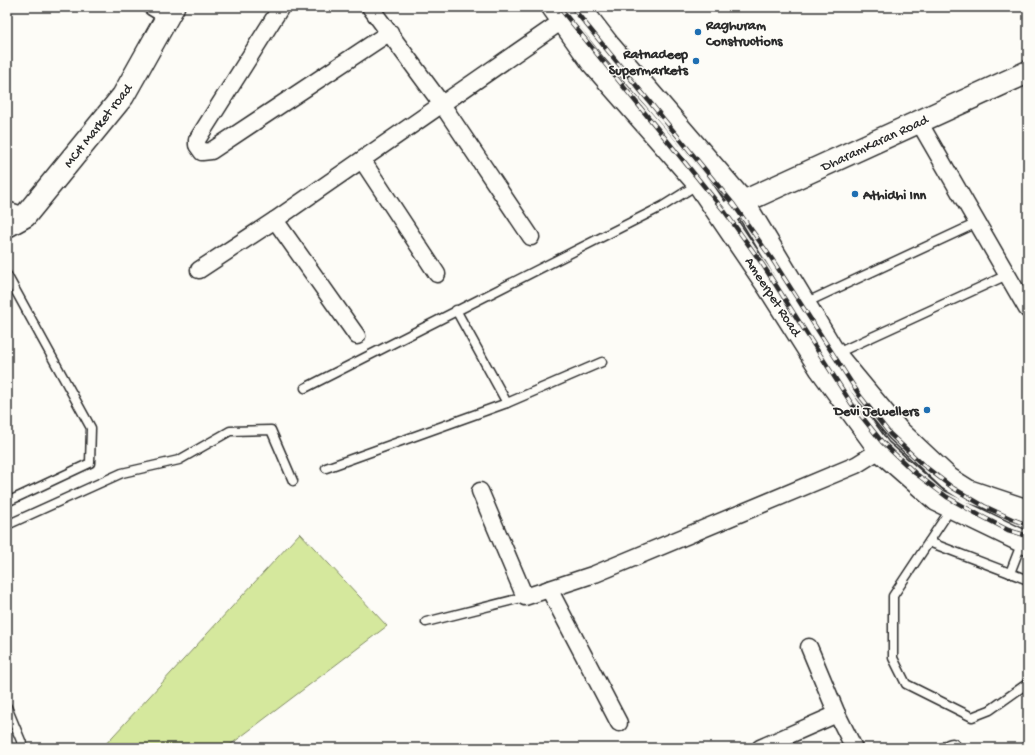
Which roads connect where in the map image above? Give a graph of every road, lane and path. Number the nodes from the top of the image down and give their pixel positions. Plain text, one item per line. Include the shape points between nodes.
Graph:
1 (281, 7) edge
2 (370, 7) edge
3 (164, 10) edge
4 (564, 12) edge
5 (390, 32) junction
6 (1028, 72) edge
7 (442, 104) junction
8 (919, 122) junction
9 (362, 160) junction
10 (699, 184) junction
11 (743, 202) junction
12 (13, 217) edge
13 (722, 217) junction
14 (275, 220) junction
15 (977, 223) junction
16 (531, 237) dead end
17 (199, 270) dead end
18 (437, 274) dead end
19 (7, 275) edge
20 (1007, 275) junction
21 (804, 303) junction
22 (1026, 308) dead end
23 (456, 310) junction
24 (357, 336) dead end
25 (835, 354) junction
26 (602, 362) dead end
27 (305, 388) dead end
28 (507, 403) junction
29 (880, 450) junction
30 (326, 468) dead end
31 (293, 481) dead end
32 (480, 492) dead end
33 (7, 502) edge
34 (952, 507) junction
35 (1028, 512) edge
36 (7, 525) edge
37 (929, 542) junction
38 (1025, 542) edge
39 (1010, 573) junction
40 (1028, 580) edge
41 (549, 589) junction
42 (525, 597) junction
43 (426, 622) dead end
44 (809, 647) dead end
45 (1028, 683) edge
46 (7, 707) edge
47 (837, 714) junction
48 (619, 723) dead end
49 (24, 748) edge
50 (760, 748) edge
51 (854, 748) edge
52 (949, 748) edge
53 (953, 748) edge

1 - 5 street via 197,140 202,152 211,151
2 - 5 street
3 - 12 main road, MCH Market road via 123,96
4 - 7 street
4 - 10 main road, Ameerpet Road via 592,63
4 - 11 main road, Ameerpet Road via 609,46
5 - 7 street
6 - 8 main road, DharamKaran Road
7 - 9 street
7 - 16 street
8 - 11 main road, DharamKaran Road
8 - 15 street
9 - 14 street
9 - 18 street
10 - 13 main road, Ameerpet Road
10 - 23 lane via 663,206
11 - 13 main road, DharamKaran Road
11 - 21 main road, Ameerpet Road
13 - 29 main road, Ameerpet Road via 821,368
14 - 17 street
14 - 24 street
15 - 20 street
15 - 21 lane
19 - 33 lane via 91,428 90,463
20 - 22 street
20 - 25 lane
21 - 25 main road, Ameerpet Road
23 - 27 lane
23 - 28 lane
25 - 35 main road, Ameerpet Road via 898,430 949,478 968,491
26 - 28 lane
28 - 30 lane
29 - 34 main road, Ameerpet Road via 937,500
29 - 41 street via 856,465 595,574
31 - 36 lane via 271,430 230,431 179,460 122,473
32 - 42 street
34 - 37 lane
34 - 38 main road, Ameerpet Road
37 - 39 lane
37 - 45 lane via 893,596 893,658 906,684 972,717 990,710
38 - 39 lane
39 - 40 lane
41 - 42 street
41 - 48 street
42 - 43 lane
44 - 47 street
46 - 49 lane
47 - 50 street
47 - 51 street
52 - 53 street

